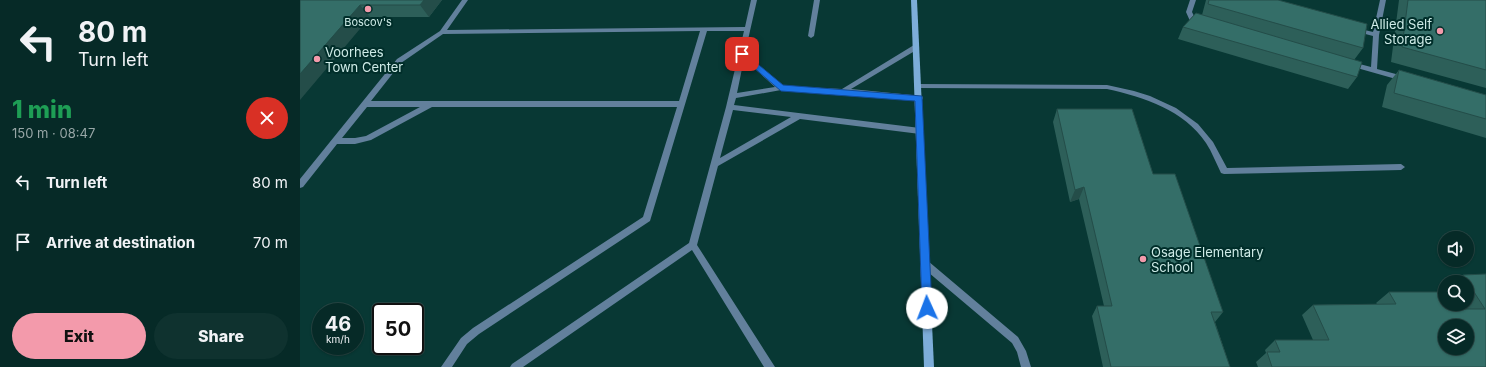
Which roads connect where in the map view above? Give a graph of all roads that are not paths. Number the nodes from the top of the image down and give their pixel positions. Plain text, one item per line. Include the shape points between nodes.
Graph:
1 (464, 0) edge
2 (754, 0) edge
3 (816, 0) edge
4 (914, 0) edge
5 (1193, 0) edge
6 (1383, 0) edge
7 (1205, 25) edge
8 (1346, 27) edge
9 (747, 29) junction
10 (704, 30) junction
11 (442, 32) junction
12 (1376, 35) junction
13 (811, 36) dead end
14 (916, 47) junction
15 (742, 54) junction
16 (1343, 62) edge
17 (1374, 70) junction
18 (1411, 80) edge
19 (918, 86) junction
20 (781, 88) junction
21 (843, 91) junction
22 (732, 96) junction
23 (919, 98) junction
24 (365, 104) junction
25 (430, 104) junction
26 (682, 104) junction
27 (730, 107) junction
28 (799, 116) junction
29 (920, 131) junction
30 (335, 141) junction
31 (714, 165) junction
32 (1401, 166) dead end
33 (300, 185) edge
34 (693, 245) junction
35 (925, 264) junction
36 (446, 367) edge
37 (514, 367) edge
38 (770, 367) edge
39 (929, 367) edge
40 (1026, 367) edge

1 - 11 lane
2 - 9 lane
3 - 13 lane
4 - 14 main road
5 - 7 lane via 1189,12 1193,21
6 - 12 lane
8 - 12 lane
9 - 10 lane
9 - 15 lane
10 - 11 lane
10 - 26 lane
11 - 24 lane via 399,61
12 - 17 lane
14 - 19 main road
14 - 21 lane
15 - 20 lane
15 - 22 lane
16 - 17 lane
17 - 18 lane
19 - 23 main road
19 - 32 lane via 1107,87 1137,94 1165,105 1192,123 1205,136 1224,171
20 - 21 lane
20 - 22 lane
21 - 23 lane
22 - 27 lane
23 - 29 main road
24 - 25 lane
24 - 30 lane
25 - 26 lane
25 - 30 lane via 368,138 355,142
26 - 36 lane via 647,219 476,331 464,341
27 - 28 lane
27 - 31 lane
28 - 29 lane
28 - 31 lane
29 - 35 main road
30 - 33 lane
31 - 34 lane
34 - 37 lane
34 - 38 lane
35 - 39 main road
35 - 40 lane via 1015,340

